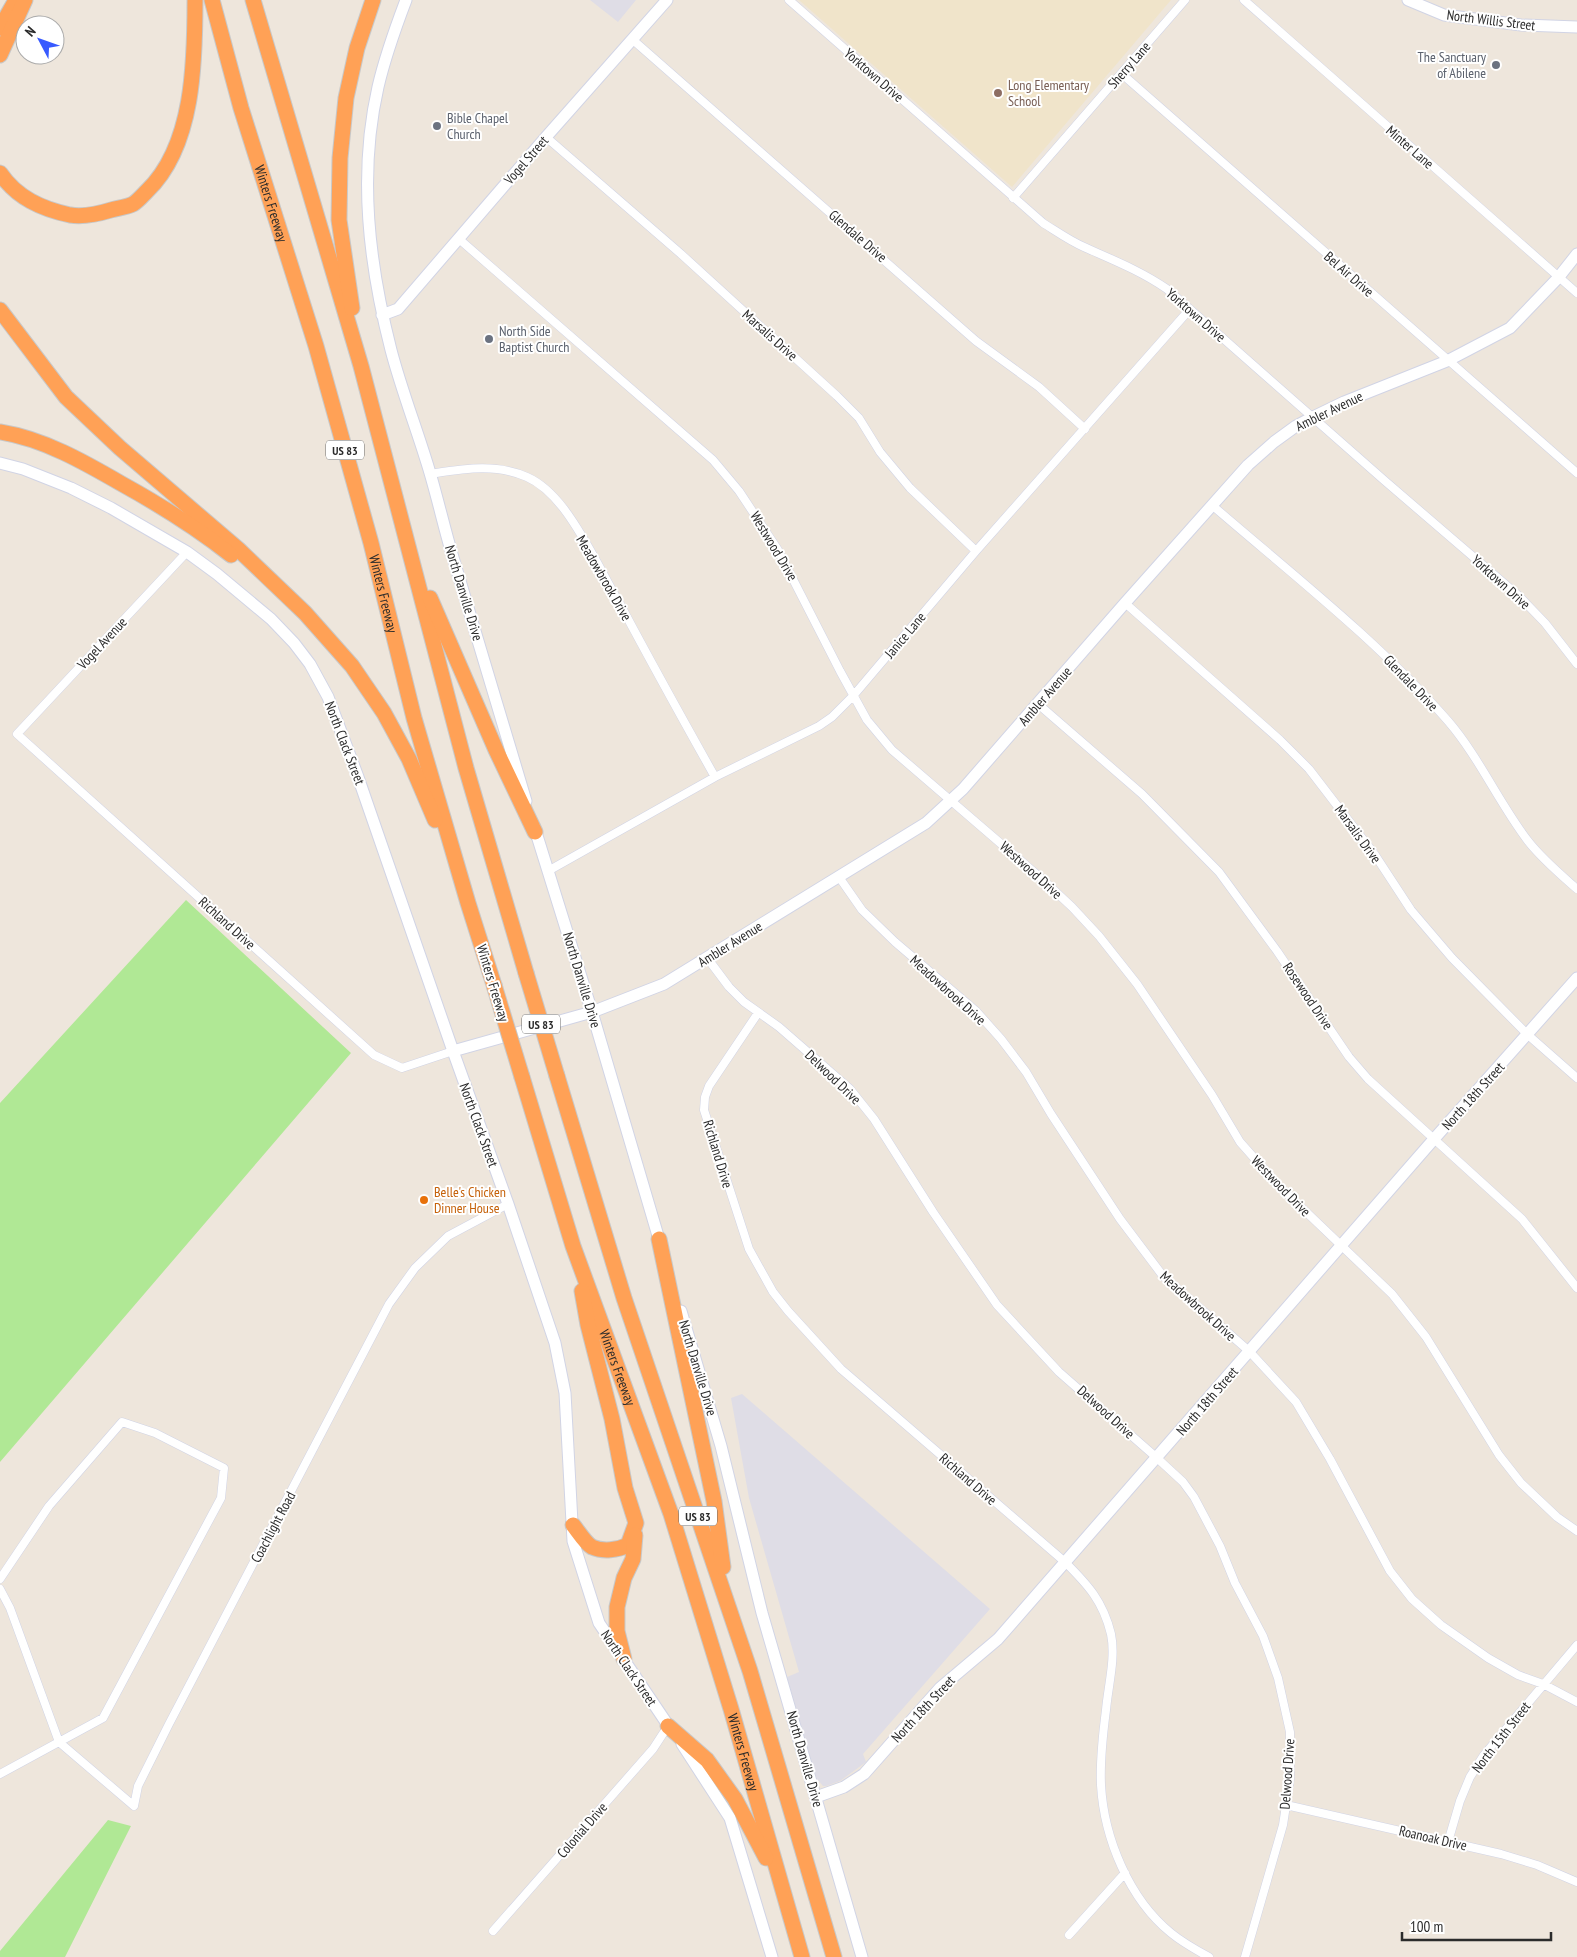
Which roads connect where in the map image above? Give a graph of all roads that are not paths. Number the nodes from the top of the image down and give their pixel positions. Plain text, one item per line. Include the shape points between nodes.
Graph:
1 (16, 0) edge
2 (25, 0) edge
3 (195, 0) edge
4 (212, 0) edge
5 (253, 0) edge
6 (373, 0) edge
7 (406, 0) edge
8 (667, 0) edge
9 (789, 0) edge
10 (1185, 0) edge
11 (1244, 0) edge
12 (1408, 0) edge
13 (1577, 26) edge
14 (0, 28) edge
15 (633, 40) junction
16 (0, 55) edge
17 (1122, 74) junction
18 (546, 137) junction
19 (0, 173) edge
20 (1013, 198) junction
21 (459, 239) junction
22 (1577, 254) edge
23 (1558, 278) junction
24 (1577, 293) edge
25 (1190, 309) junction
26 (0, 310) edge
27 (382, 315) junction
28 (1448, 361) junction
29 (361, 366) junction
30 (1313, 417) junction
31 (1085, 429) junction
32 (0, 432) edge
33 (0, 463) edge
34 (1577, 473) edge
35 (430, 474) junction
36 (1213, 506) junction
37 (406, 537) junction
38 (976, 551) junction
39 (187, 552) junction
40 (1125, 603) junction
41 (305, 613) junction
42 (1577, 664) edge
43 (853, 696) junction
44 (1038, 704) junction
45 (16, 734) joint
46 (715, 778) junction
47 (952, 802) junction
48 (535, 832) junction
49 (548, 871) junction
50 (839, 878) junction
51 (1577, 889) edge
52 (468, 903) junction
53 (708, 959) junction
54 (1577, 978) edge
55 (592, 1012) junction
56 (758, 1013) junction
57 (1528, 1035) junction
58 (453, 1051) junction
59 (1577, 1078) edge
60 (1434, 1139) junction
61 (508, 1204) junction
62 (659, 1239) junction
63 (573, 1246) junction
64 (1342, 1246) junction
65 (1577, 1288) edge
66 (1249, 1351) junction
67 (1157, 1458) junction
68 (636, 1523) junction
69 (573, 1525) junction
70 (1577, 1531) edge
71 (1064, 1562) junction
72 (0, 1579) edge
73 (0, 1589) edge
74 (727, 1601) junction
75 (1577, 1645) edge
76 (624, 1660) junction
77 (1543, 1684) junction
78 (1577, 1702) edge
79 (668, 1726) junction
80 (59, 1742) junction
81 (0, 1774) edge
82 (816, 1797) junction
83 (1286, 1805) junction
84 (1448, 1842) junction
85 (1125, 1873) junction
86 (1577, 1882) edge
87 (788, 1909) junction
88 (493, 1931) dead end
89 (1069, 1935) dead end
90 (772, 1957) edge
91 (802, 1957) edge
92 (834, 1957) edge
93 (862, 1957) edge
94 (1209, 1957) edge
95 (1245, 1957) edge

1 - 14 highway
2 - 16 highway
3 - 19 highway via 195,40 188,102 174,154 156,182 134,203 77,216 48,210 25,199
4 - 52 highway, Winters Freeway / US 83 via 240,108 316,346 371,543 414,718
5 - 29 highway, Winters Freeway / US 83
6 - 29 highway via 357,48 346,98 340,158 339,220
7 - 27 main road, North Danville Drive via 378,89 368,151 370,246
8 - 15 main road, Vogel Street
9 - 20 street, Yorktown Drive
10 - 17 street, Sherry Lane
11 - 23 street, Minter Lane
12 - 13 main road, North Willis Street via 1444,15 1469,19 1521,25
15 - 18 main road, Vogel Street
15 - 31 street, Glendale Drive via 976,341 1039,387
17 - 20 street, Sherry Lane
17 - 28 street, Bel Air Drive
18 - 21 main road, Vogel Street
18 - 38 street, Marsalis Drive via 682,254 837,396 859,418 880,452 910,488
20 - 25 street, Yorktown Drive via 1043,223 1082,246 1147,275
21 - 27 main road, Vogel Street via 398,309
21 - 43 street, Westwood Drive via 713,460 739,491 778,550
22 - 23 main road, Ambler Avenue
23 - 24 street, Minter Lane
23 - 28 main road, Ambler Avenue via 1510,328
25 - 30 street, Yorktown Drive
25 - 31 street, Janice Lane
26 - 41 highway via 66,397 120,448 238,548
27 - 35 main road, North Danville Drive
28 - 30 main road, Ambler Avenue
28 - 34 street, Bel Air Drive
29 - 37 highway, Winters Freeway / US 83
30 - 36 main road, Ambler Avenue via 1274,442 1248,465
30 - 42 street, Yorktown Drive via 1520,597
31 - 38 street, Janice Lane
32 - 41 highway via 56,449 162,506 225,550
33 - 39 main road, North Clack Street via 71,488
35 - 46 street, Meadowbrook Drive via 481,467 511,471 543,486 566,512 592,555
35 - 48 main road, North Danville Drive
36 - 40 main road, Ambler Avenue
36 - 51 street, Glendale Drive via 1426,696 1454,729 1529,842
37 - 48 highway via 496,750
37 - 74 highway, Winters Freeway / US 83, bridge via 466,768 556,1076 624,1298
38 - 43 street, Janice Lane
39 - 45 street, Vogel Avenue
39 - 58 main road, North Clack Street via 277,625 310,664 328,697
40 - 44 main road, Ambler Avenue
40 - 57 street, Marsalis Drive via 1309,769 1375,855 1411,910 1452,958
41 - 52 highway via 352,666 384,714 409,759
43 - 46 street, Janice Lane via 819,726
43 - 47 street, Westwood Drive via 867,720 892,750
44 - 47 main road, Ambler Avenue
44 - 60 street, Rosewood Drive via 1142,794 1219,872 1278,951 1349,1057 1368,1080
45 - 58 street, Richland Drive via 374,1055 402,1068
46 - 49 street, Janice Lane
47 - 50 main road, Ambler Avenue via 926,823
47 - 64 street, Westwood Drive via 1042,879 1099,936 1137,984 1240,1142 1279,1186
48 - 49 main road, North Danville Drive
49 - 55 main road, North Danville Drive
50 - 53 main road, Ambler Avenue
50 - 66 street, Meadowbrook Drive via 862,910 976,1011 1001,1039 1026,1072 1120,1219 1163,1276
52 - 63 highway, Winters Freeway / US 83, bridge
53 - 55 main road, Ambler Avenue via 664,984
53 - 56 street, Delwood Drive via 729,987
54 - 57 main road, North 18th Street
55 - 58 main road, Ambler Avenue
55 - 62 main road, North Danville Drive
56 - 67 street, Delwood Drive via 850,1088 997,1305 1059,1372
56 - 71 street, Richland Drive via 709,1086 704,1110 741,1228 763,1275 788,1311 841,1369
57 - 59 street, Marsalis Drive
57 - 60 main road, North 18th Street
58 - 61 main road, North Clack Street
60 - 64 main road, North 18th Street
60 - 65 street, Rosewood Drive via 1522,1219
61 - 69 main road, North Clack Street via 555,1343 565,1393
61 - 80 street, Coachlight Road via 448,1236 414,1268 389,1304 169,1724 138,1786 134,1806
62 - 74 highway via 714,1501
62 - 82 main road, North Danville Drive via 721,1446 762,1613
63 - 68 highway via 625,1488
63 - 87 highway, Winters Freeway / US 83 via 671,1514
64 - 66 main road, North 18th Street
64 - 70 street, Westwood Drive via 1392,1294 1426,1337 1499,1455 1521,1483
66 - 67 main road, North 18th Street
66 - 77 street, Meadowbrook Drive via 1296,1402 1390,1572 1412,1599 1465,1643 1518,1675
67 - 71 main road, North 18th Street
67 - 83 street, Delwood Drive via 1194,1497 1263,1636 1278,1678 1290,1732 1290,1779
68 - 69 highway via 628,1545 604,1550 591,1547
68 - 76 highway via 633,1559 624,1578 617,1607
69 - 76 main road, North Clack Street via 573,1541 599,1623
71 - 82 main road, North 18th Street via 998,1639 940,1688 864,1774 844,1787
71 - 85 street, Richland Drive via 1094,1592 1111,1636 1101,1785 1106,1825
72 - 80 street via 49,1506 122,1422 155,1433 224,1468 221,1498 103,1718
73 - 80 street
74 - 92 highway, Winters Freeway / US 83
75 - 77 street, North 15th Street
76 - 79 main road, North Clack Street
77 - 78 street, Meadowbrook Drive
77 - 84 street, North 15th Street via 1496,1739 1470,1777
79 - 87 highway via 707,1760 735,1799 759,1843
79 - 88 street, Colonial Drive via 653,1749
79 - 90 main road, North Clack Street via 730,1818
80 - 81 street
82 - 93 main road, North Danville Drive
83 - 84 street, Roanoak Drive
83 - 95 street, Delwood Drive
84 - 86 street, Roanoak Drive via 1537,1864
85 - 89 street
85 - 94 street, Richland Drive via 1149,1910 1170,1932
87 - 91 highway, Winters Freeway / US 83

